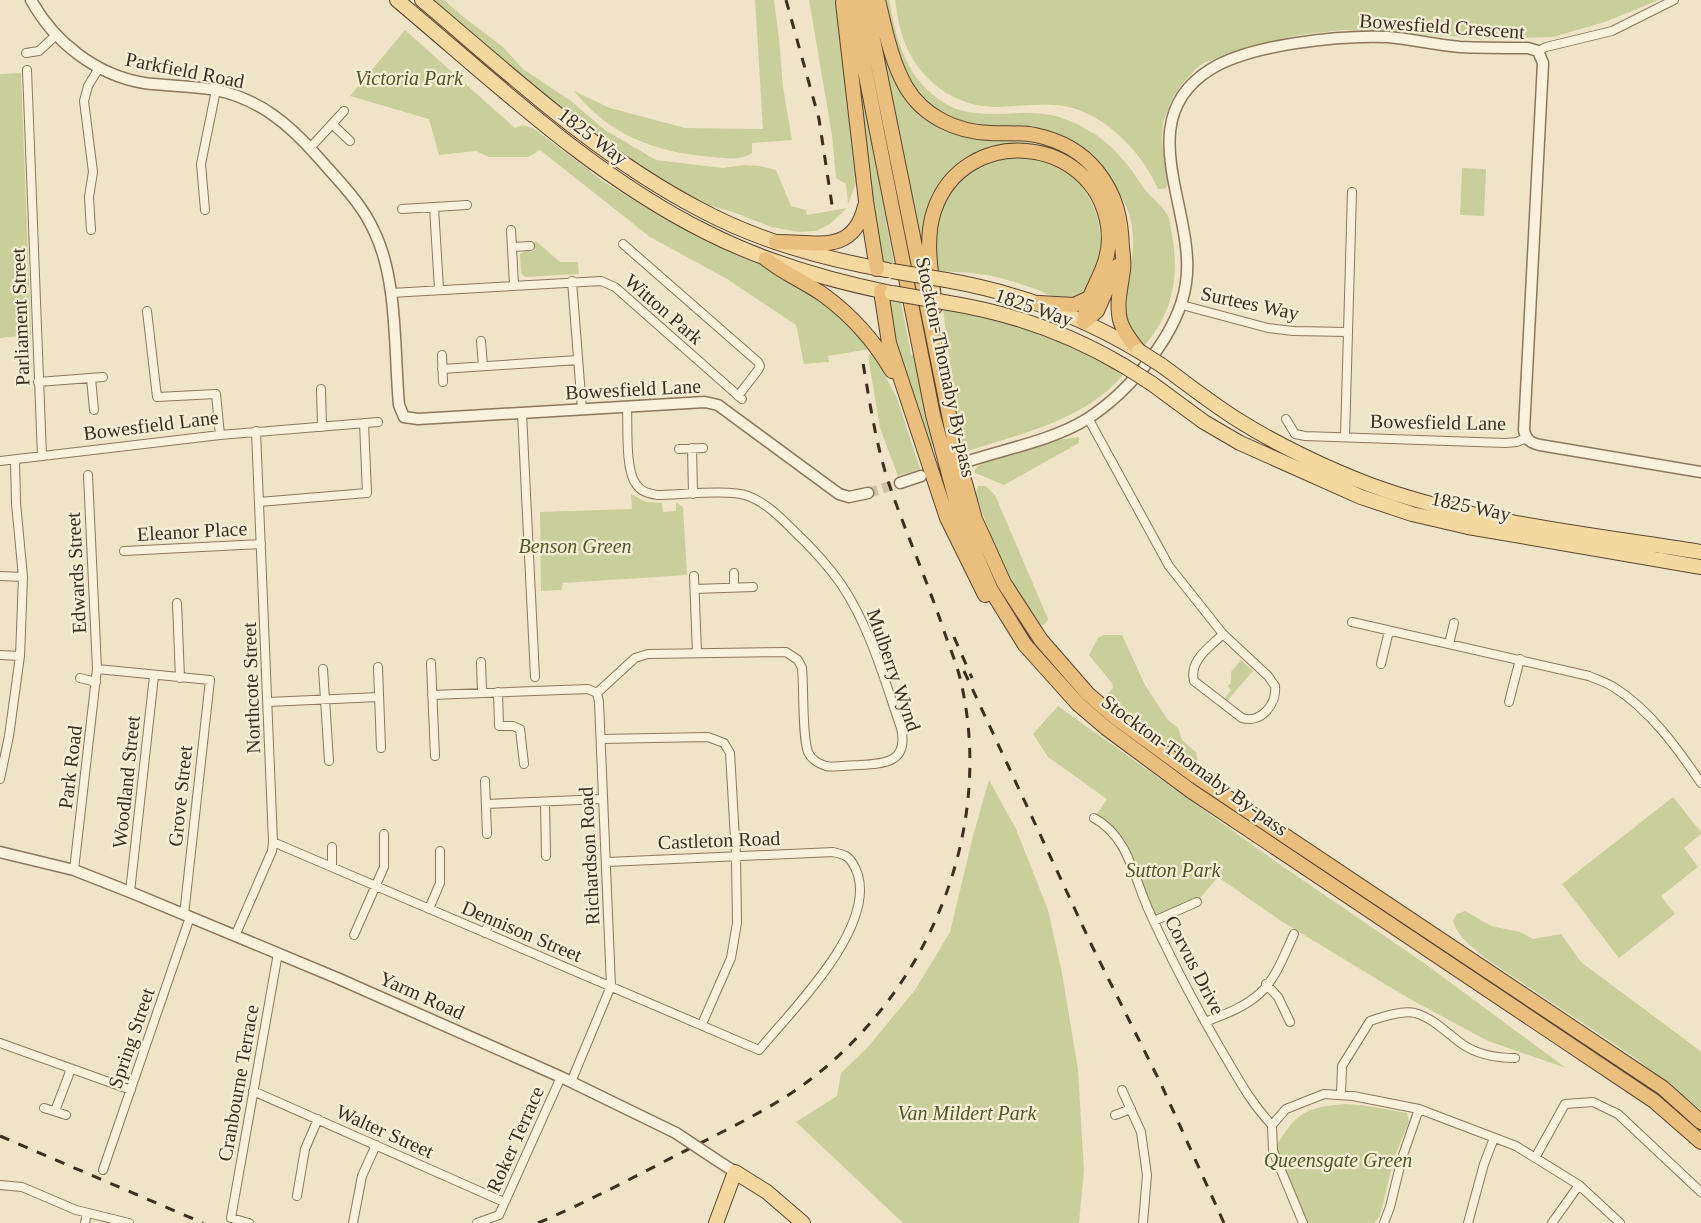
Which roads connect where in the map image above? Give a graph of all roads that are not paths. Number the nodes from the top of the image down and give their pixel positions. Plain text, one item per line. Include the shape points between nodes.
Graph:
1 (31, 0) edge
2 (397, 0) edge
3 (422, 0) edge
4 (843, 0) edge
5 (851, 0) edge
6 (865, 0) edge
7 (878, 0) edge
8 (1674, 0) edge
9 (56, 35) junction
10 (1538, 51) junction
11 (26, 52) dead end
12 (99, 68) junction
13 (27, 70) dead end
14 (216, 90) junction
15 (344, 111) dead end
16 (333, 125) junction
17 (350, 141) dead end
18 (310, 148) junction
19 (1352, 192) dead end
20 (866, 201) junction
21 (467, 205) dead end
22 (434, 207) junction
23 (402, 209) dead end
24 (205, 210) dead end
25 (91, 230) dead end
26 (511, 230) dead end
27 (776, 242) junction
28 (623, 244) dead end
29 (530, 246) dead end
30 (512, 247) junction
31 (1122, 247) junction
32 (766, 259) junction
33 (877, 269) junction
34 (573, 281) junction
35 (514, 285) junction
36 (439, 289) junction
37 (391, 292) junction
38 (887, 292) junction
39 (1089, 298) junction
40 (1039, 303) junction
41 (1182, 305) junction
42 (147, 311) dead end
43 (1084, 322) junction
44 (1348, 332) junction
45 (1074, 340) junction
46 (482, 341) dead end
47 (1139, 351) junction
48 (442, 355) dead end
49 (578, 360) junction
50 (483, 366) junction
51 (442, 369) junction
52 (103, 377) dead end
53 (941, 377) junction
54 (91, 378) junction
55 (38, 382) junction
56 (443, 382) dead end
57 (321, 389) dead end
58 (905, 394) junction
59 (627, 407) junction
60 (582, 409) junction
61 (94, 411) dead end
62 (522, 413) junction
63 (404, 417) joint
64 (1088, 418) junction
65 (1286, 419) dead end
66 (378, 422) dead end
67 (364, 423) junction
68 (322, 427) junction
69 (256, 431) junction
70 (220, 435) junction
71 (1345, 437) junction
72 (1526, 438) junction
73 (692, 448) junction
74 (703, 448) dead end
75 (679, 449) dead end
76 (42, 456) junction
77 (15, 460) junction
78 (972, 460) dead end
79 (0, 461) edge
80 (1701, 472) edge
81 (88, 475) dead end
82 (921, 476) dead end
83 (900, 483) tunnel mouth
84 (868, 493) tunnel mouth
85 (693, 494) junction
86 (259, 502) junction
87 (261, 544) junction
88 (124, 551) dead end
89 (1701, 552) edge
90 (1701, 567) edge
91 (734, 573) dead end
92 (0, 576) edge
93 (694, 576) dead end
94 (23, 577) junction
95 (734, 587) junction
96 (753, 587) dead end
97 (694, 589) junction
98 (177, 603) dead end
99 (1352, 622) dead end
100 (1454, 623) dead end
101 (1389, 631) junction
102 (1223, 634) junction
103 (1449, 644) junction
104 (1025, 645) junction
105 (697, 653) junction
106 (0, 655) edge
107 (20, 656) junction
108 (1520, 659) junction
109 (481, 662) dead end
110 (431, 663) dead end
111 (1381, 664) dead end
112 (378, 667) dead end
113 (97, 669) junction
114 (323, 669) dead end
115 (154, 676) junction
116 (535, 676) dead end
117 (80, 678) dead end
118 (180, 678) junction
119 (96, 682) junction
120 (482, 692) junction
121 (498, 692) junction
122 (597, 693) junction
123 (432, 694) junction
124 (379, 697) junction
125 (326, 699) junction
126 (268, 702) junction
127 (1509, 702) dead end
128 (4, 736) edge
129 (601, 739) junction
130 (381, 748) dead end
131 (435, 756) dead end
132 (329, 761) dead end
133 (524, 764) dead end
134 (0, 779) edge
135 (485, 782) dead end
136 (1701, 783) edge
137 (603, 799) junction
138 (545, 802) junction
139 (486, 804) junction
140 (1094, 818) dead end
141 (384, 834) dead end
142 (487, 834) dead end
143 (273, 842) junction
144 (332, 847) dead end
145 (440, 851) dead end
146 (0, 852) edge
147 (546, 856) dead end
148 (736, 856) junction
149 (607, 862) junction
150 (332, 866) junction
151 (74, 870) junction
152 (376, 886) junction
153 (130, 892) junction
154 (1197, 902) dead end
155 (429, 909) junction
156 (187, 916) junction
157 (490, 920) dead end
158 (1154, 921) junction
159 (485, 933) junction
160 (1294, 933) dead end
161 (354, 935) dead end
162 (235, 936) junction
163 (278, 953) junction
164 (1266, 984) junction
165 (611, 986) junction
166 (1205, 1022) junction
167 (1290, 1022) dead end
168 (702, 1024) junction
169 (0, 1043) edge
170 (759, 1050) joint
171 (1515, 1058) dead end
172 (71, 1069) junction
173 (566, 1079) junction
174 (131, 1090) junction
175 (253, 1090) junction
176 (1122, 1090) dead end
177 (1341, 1095) junction
178 (44, 1108) dead end
179 (1419, 1108) junction
180 (1131, 1109) junction
181 (55, 1111) junction
182 (66, 1115) dead end
183 (1115, 1115) dead end
184 (318, 1119) junction
185 (1701, 1122) edge
186 (1272, 1125) junction
187 (1494, 1138) junction
188 (1701, 1142) edge
189 (376, 1145) junction
190 (1534, 1158) junction
191 (103, 1170) dead end
192 (735, 1172) junction
193 (0, 1185) edge
194 (1579, 1185) junction
195 (1701, 1192) edge
196 (297, 1196) dead end
197 (504, 1202) junction
198 (86, 1218) edge
199 (129, 1223) edge
200 (249, 1223) edge
201 (353, 1223) edge
202 (477, 1223) edge
203 (716, 1223) edge
204 (803, 1223) edge
205 (1143, 1223) edge
206 (1303, 1223) edge
207 (1384, 1223) edge
208 (1468, 1223) edge
209 (1552, 1223) edge
210 (1620, 1223) edge

1 - 9 street, Parkfield Road
2 - 32 main road, 1825 Way via 571,147 630,188 705,232
3 - 27 main road, 1825 Way via 577,130 619,160 702,211
4 - 20 highway
5 - 104 highway, Stockton-Thornaby By-pass via 933,415 962,523 991,590
6 - 53 highway, Stockton-Thornaby By-pass
7 - 31 highway via 900,76 916,101 959,129 1034,135 1067,146 1083,157 1096,169 1115,200 1122,226
8 - 10 street, Bowesfield Crescent via 1612,31
9 - 11 street via 39,51
9 - 12 street, Parkfield Road
10 - 41 street, Bowesfield Crescent via 1362,37 1270,48 1212,68 1184,93 1168,133 1187,260
10 - 72 street, Bowesfield Crescent via 1543,63
12 - 14 street, Parkfield Road via 144,83
12 - 25 street via 87,86 84,101 93,172 89,197
13 - 55 street, Parliament Street
14 - 18 street, Parkfield Road via 267,110
14 - 24 street via 201,164
15 - 16 street
16 - 17 street
16 - 18 street
18 - 37 street, Parkfield Road via 368,219 383,253
19 - 44 street
20 - 27 highway via 863,216 843,238 814,245
20 - 33 highway
21 - 22 street
22 - 23 street
22 - 36 street
26 - 30 street
27 - 33 main road, 1825 Way
28 - 34 street, Witton Park via 758,362 759,370 740,397 615,287 601,281
29 - 30 street
30 - 35 street
31 - 43 highway via 1111,284 1097,311
31 - 47 highway via 1120,320
32 - 38 main road, 1825 Way via 830,280
32 - 58 highway via 844,312 879,350
33 - 38 main road
33 - 40 main road, 1825 Way, bridge via 980,287
34 - 35 street, Witton Park
34 - 49 street
35 - 36 street, Witton Park
36 - 37 street, Witton Park
37 - 63 street, Parkfield Road via 399,405
38 - 45 main road, 1825 Way, bridge via 985,310
38 - 58 highway via 889,343
39 - 40 highway via 1074,305
39 - 43 highway
39 - 53 highway via 1106,261 1108,237 1104,212 1086,180 1057,158 1033,151 1002,152 974,162 946,187 931,220 929,245
40 - 43 main road, 1825 Way
41 - 44 street, Surtees Way via 1268,328
41 - 64 street, Bowesfield Crescent via 1173,326 1146,363 1121,391
42 - 70 street via 157,397 216,394
43 - 45 main road
43 - 47 main road, 1825 Way
44 - 71 street
45 - 90 main road, 1825 Way, bridge via 1124,366 1240,443 1361,497 1468,527
46 - 50 street
47 - 89 main road, 1825 Way, bridge via 1241,422 1366,484 1468,513
48 - 51 street
49 - 50 street
49 - 60 street
50 - 51 street
51 - 56 street
52 - 54 street
53 - 185 highway, Stockton-Thornaby By-pass via 975,519 1004,583 1041,640 1088,694 1197,777 1663,1088
54 - 55 street
54 - 61 street
55 - 76 street, Parliament Street
57 - 68 street
58 - 104 highway via 946,518 980,587 1005,627
59 - 60 street, Bowesfield Lane
59 - 84 street, Bowesfield Lane via 705,402 718,405 839,494 849,497
59 - 85 street, Mulberry Wynd via 634,483 646,493
60 - 62 street, Bowesfield Lane
62 - 63 street, Bowesfield Lane
62 - 116 street
64 - 78 street via 1064,431
64 - 102 street via 1168,566
65 - 71 street, Bowesfield Lane via 1295,434
66 - 67 street, Bowesfield Lane
67 - 68 street, Bowesfield Lane
67 - 86 street via 367,493
68 - 69 street, Bowesfield Lane
69 - 70 street, Bowesfield Lane
69 - 86 street, Northcote Street
70 - 76 street, Bowesfield Lane
71 - 72 street, Bowesfield Lane via 1505,443
72 - 80 street, Bowesfield Lane via 1540,445
73 - 74 street
73 - 75 street
73 - 85 street
76 - 77 street, Bowesfield Lane
77 - 79 street, Bowesfield Lane
77 - 94 street
81 - 113 street, Edwards Street
82 - 83 street
85 - 105 street, Mulberry Wynd via 750,496 796,533 826,564 862,622 901,728 902,747 884,764 818,763 806,744 802,668 792,654 777,650
86 - 87 street, Northcote Street
87 - 88 street, Eleanor Place
87 - 126 street, Northcote Street
91 - 95 street
92 - 94 street
93 - 97 street
94 - 107 street
95 - 96 street
95 - 97 street
97 - 105 street
98 - 118 street
99 - 101 street
100 - 103 street
101 - 103 street
101 - 111 street
102 - 102 street via 1275,686 1273,702 1260,717 1242,718 1194,681 1195,662
103 - 108 street
104 - 188 highway, Stockton-Thornaby By-pass via 1078,704 1191,791 1654,1101
105 - 122 street, Mulberry Wynd via 635,658
106 - 107 street
107 - 128 street
108 - 127 street
108 - 136 street via 1589,676 1615,687 1652,720
109 - 120 street
110 - 123 street
112 - 124 street
113 - 115 street
113 - 119 street, Park Road
114 - 125 street
115 - 118 street
115 - 153 street, Woodland Street
117 - 119 street
118 - 156 street, Grove Street via 210,680
119 - 151 street, Park Road
120 - 121 street
120 - 123 street
121 - 122 street via 588,689
121 - 133 street via 500,726 520,729
122 - 129 street, Richardson Road
123 - 131 street
124 - 125 street
124 - 130 street
125 - 126 street
125 - 132 street
126 - 143 street, Northcote Street
128 - 134 street
129 - 137 street, Richardson Road
129 - 148 street via 708,738 724,743 730,753
135 - 139 street
137 - 138 street
137 - 149 street, Richardson Road
138 - 139 street
138 - 147 street
139 - 142 street
140 - 158 street, Corvus Drive via 1121,842
141 - 152 street via 384,867
143 - 150 street, Dennison Street
143 - 162 street, Northcote Street
144 - 150 street
145 - 155 street via 440,883
146 - 151 street, Yarm Road
148 - 149 street, Castleton Road
148 - 168 street via 737,923 731,958
148 - 170 street, Castleton Road via 833,852 847,857 862,887 856,916 829,966
149 - 165 street, Richardson Road
150 - 152 street, Dennison Street
151 - 153 street, Yarm Road
152 - 155 street, Dennison Street
152 - 161 street
153 - 156 street, Yarm Road
154 - 158 street
155 - 159 street, Dennison Street
156 - 162 street, Yarm Road
156 - 174 street, Spring Street
157 - 159 street
158 - 166 street, Corvus Drive
159 - 165 street, Dennison Street
160 - 164 street
162 - 163 street, Yarm Road
163 - 173 street, Yarm Road
163 - 175 street, Cranbourne Terrace
164 - 166 street via 1259,994
164 - 167 street via 1278,997
165 - 168 street, Dennison Street
165 - 173 street, Richardson Road
166 - 186 street, Corvus Drive via 1254,1107
168 - 170 street, Dennison Street
169 - 172 street
171 - 177 street via 1489,1056 1464,1045 1414,1012 1390,1015 1370,1021 1342,1066
172 - 174 street
172 - 181 street
173 - 192 street, Yarm Road, bridge via 676,1133
173 - 197 street, Roker Terrace
174 - 191 street, Spring Street
175 - 184 street, Walter Street
175 - 200 street, Cranbourne Terrace via 231,1218
176 - 180 street
177 - 179 street
177 - 186 street via 1324,1094 1286,1109
178 - 181 street
179 - 187 street
179 - 207 street
180 - 183 street
180 - 205 street via 1141,1132 1147,1175
181 - 182 street
184 - 189 street, Walter Street
184 - 196 street via 304,1149
186 - 206 street via 1273,1151
187 - 190 street
187 - 208 street
189 - 197 street, Walter Street
189 - 201 street via 362,1176
190 - 194 street
190 - 195 street via 1565,1104 1593,1102 1618,1114
192 - 203 main road
192 - 204 main road, Yarm Road via 767,1192
193 - 198 street via 22,1187
194 - 209 street
194 - 210 street
197 - 202 street, Roker Terrace via 499,1215
198 - 199 street

